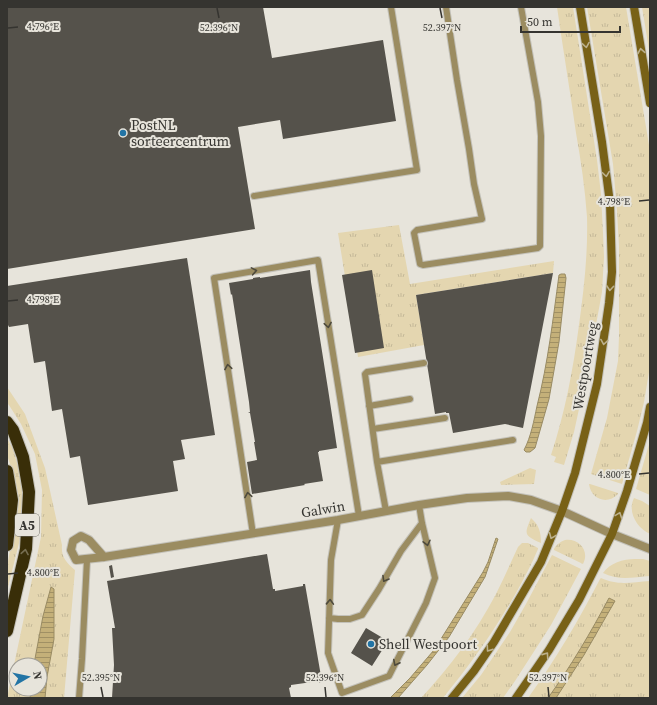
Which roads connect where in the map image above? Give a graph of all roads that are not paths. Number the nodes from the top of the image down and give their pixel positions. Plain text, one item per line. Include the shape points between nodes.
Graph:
1 (391, 7) edge
2 (446, 7) edge
3 (521, 7) edge
4 (580, 7) edge
5 (634, 7) edge
6 (650, 103) edge
7 (254, 196) dead end
8 (424, 363) dead end
9 (410, 400) dead end
10 (369, 406) junction
11 (650, 407) edge
12 (445, 418) dead end
13 (7, 422) edge
14 (373, 429) junction
15 (513, 440) dead end
16 (377, 462) junction
17 (7, 471) edge
18 (419, 505) junction
19 (386, 511) junction
20 (562, 511) junction
21 (359, 516) junction
22 (338, 520) junction
23 (422, 523) junction
24 (253, 534) junction
25 (612, 534) junction
26 (7, 545) edge
27 (650, 549) edge
28 (104, 557) junction
29 (87, 560) junction
30 (329, 618) junction
31 (7, 631) edge
32 (79, 698) edge
33 (452, 698) edge
34 (516, 698) edge

1 - 7 lane via 417,170
2 - 3 lane via 474,184 482,219 417,230 414,233 420,264 423,265 540,246 541,129
4 -> 20 main road, Westpoortweg via 610,203 612,272 597,384 575,473
6 -> 5 main road
8 - 10 lane via 364,374
9 - 10 lane
10 - 14 lane
25 -> 11 main road
12 - 14 lane
31 -> 13 highway, A5 via 26,549 29,492 23,457 13,430
14 - 16 lane
15 - 16 lane
16 - 19 lane
17 - 26 highway, A5 via 12,500
18 - 19 street, Galwin
18 - 20 street, Galwin via 467,498 508,496 531,500
18 - 23 lane
19 - 21 street, Galwin
20 - 25 street, Galwin
20 -> 33 main road, Westpoortweg via 541,562 517,606 474,671
21 - 22 street, Galwin
24 -> 21 lane via 214,278 318,260
22 - 24 street, Galwin
30 -> 22 lane via 331,560
23 -> 30 lane via 401,551 362,615 350,619
23 -> 30 lane via 435,578 426,603 389,676 342,693 328,653
24 - 28 street, Galwin
25 - 27 street
34 -> 25 main road via 579,600
28 - 29 street, Galwin
28 - 29 street via 82,536 73,541 70,550 76,560
29 - 32 lane

